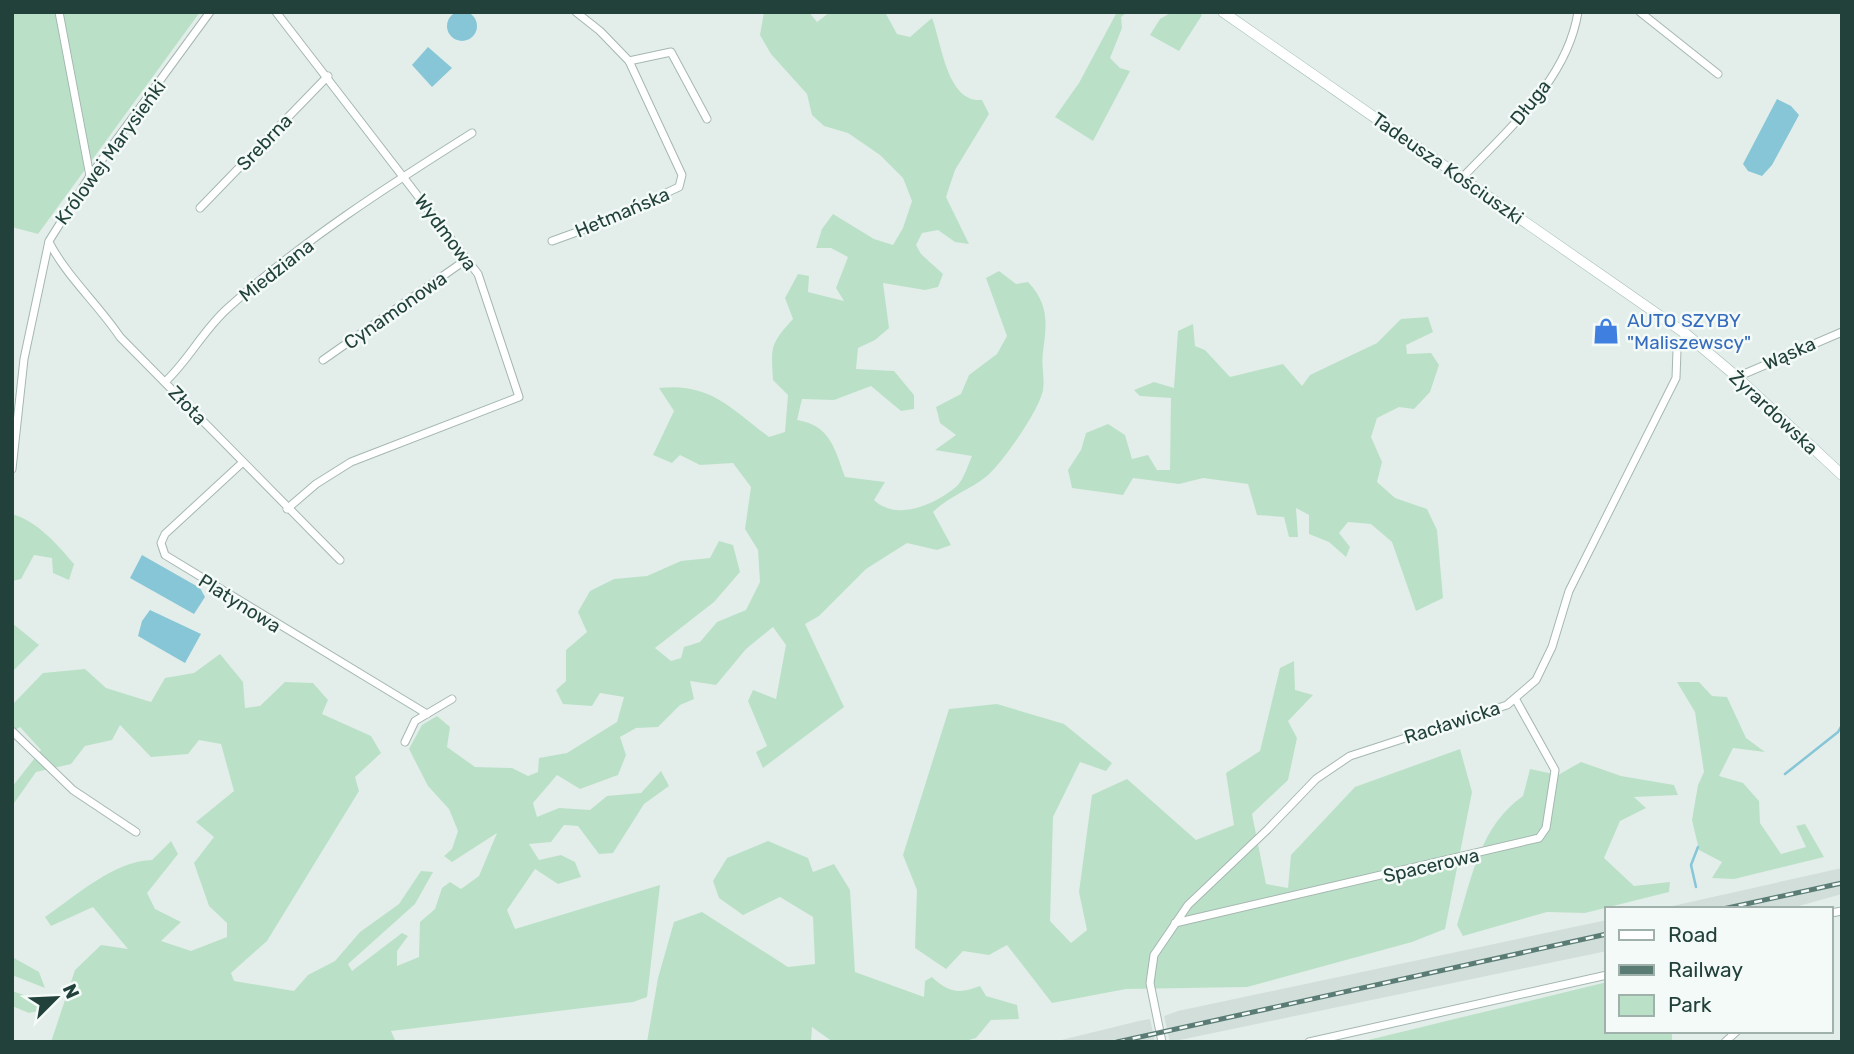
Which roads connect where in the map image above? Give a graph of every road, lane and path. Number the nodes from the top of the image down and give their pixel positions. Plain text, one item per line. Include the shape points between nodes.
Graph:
1 (59, 12) edge
2 (210, 12) edge
3 (276, 12) edge
4 (576, 12) edge
5 (1223, 12) edge
6 (1578, 12) edge
7 (1640, 12) edge
8 (629, 61) junction
9 (1718, 74) dead end
10 (328, 76) junction
11 (707, 119) dead end
12 (472, 133) dead end
13 (90, 176) junction
14 (403, 177) junction
15 (1462, 178) junction
16 (200, 208) dead end
17 (48, 241) junction
18 (552, 241) dead end
19 (467, 259) junction
20 (1672, 324) joint
21 (1842, 332) edge
22 (1686, 334) junction
23 (323, 360) dead end
24 (1737, 377) junction
25 (166, 382) junction
26 (243, 462) junction
27 (12, 469) edge
28 (1842, 475) edge
29 (287, 509) junction
30 (340, 561) dead end
31 (452, 699) dead end
32 (1516, 700) junction
33 (427, 714) junction
34 (12, 731) edge
35 (405, 742) dead end
36 (136, 832) dead end
37 (1175, 923) junction
38 (1605, 975) edge
39 (1162, 1042) edge
40 (1309, 1042) edge

1 - 13 street
2 - 13 street, Królowej Marysieńki
3 - 10 street, Wydmowa
4 - 8 street
5 - 15 main road, Tadeusza Kościuszki
6 - 15 street, Długa via 1561,61 1537,98
7 - 9 street
8 - 11 street via 671,52
8 - 18 street, Hetmańska via 682,182 599,224
10 - 14 street, Wydmowa
10 - 16 street, Srebrna
12 - 14 street, Miedziana
13 - 17 street, Królowej Marysieńki
14 - 19 street, Wydmowa
14 - 25 street, Miedziana via 227,308
15 - 20 main road, Tadeusza Kościuszki
17 - 25 street, Złota via 61,265 101,307 120,337
17 - 27 street, Królowej Marysieńki via 24,359
19 - 23 street, Cynamonowa
19 - 29 street, Wydmowa via 478,274 519,397 351,462
20 - 22 main road, Żyrardowska
21 - 24 street, Wąska
22 - 24 main road, Żyrardowska
22 - 32 street, Racławicka via 1677,350 1676,378 1569,590 1543,667
24 - 28 main road, Żyrardowska
25 - 26 street, Złota
26 - 29 street, Złota
26 - 33 street, Platynowa via 166,534 161,543 165,555
29 - 30 street, Złota
31 - 33 street
32 - 37 street, Racławicka via 1480,716 1368,748 1336,763 1188,905
32 - 37 street, Spacerowa via 1555,770 1546,828 1539,838
33 - 35 street via 415,721
34 - 36 street via 73,790
37 - 39 street, Racławicka via 1154,955 1150,983
38 - 40 street

